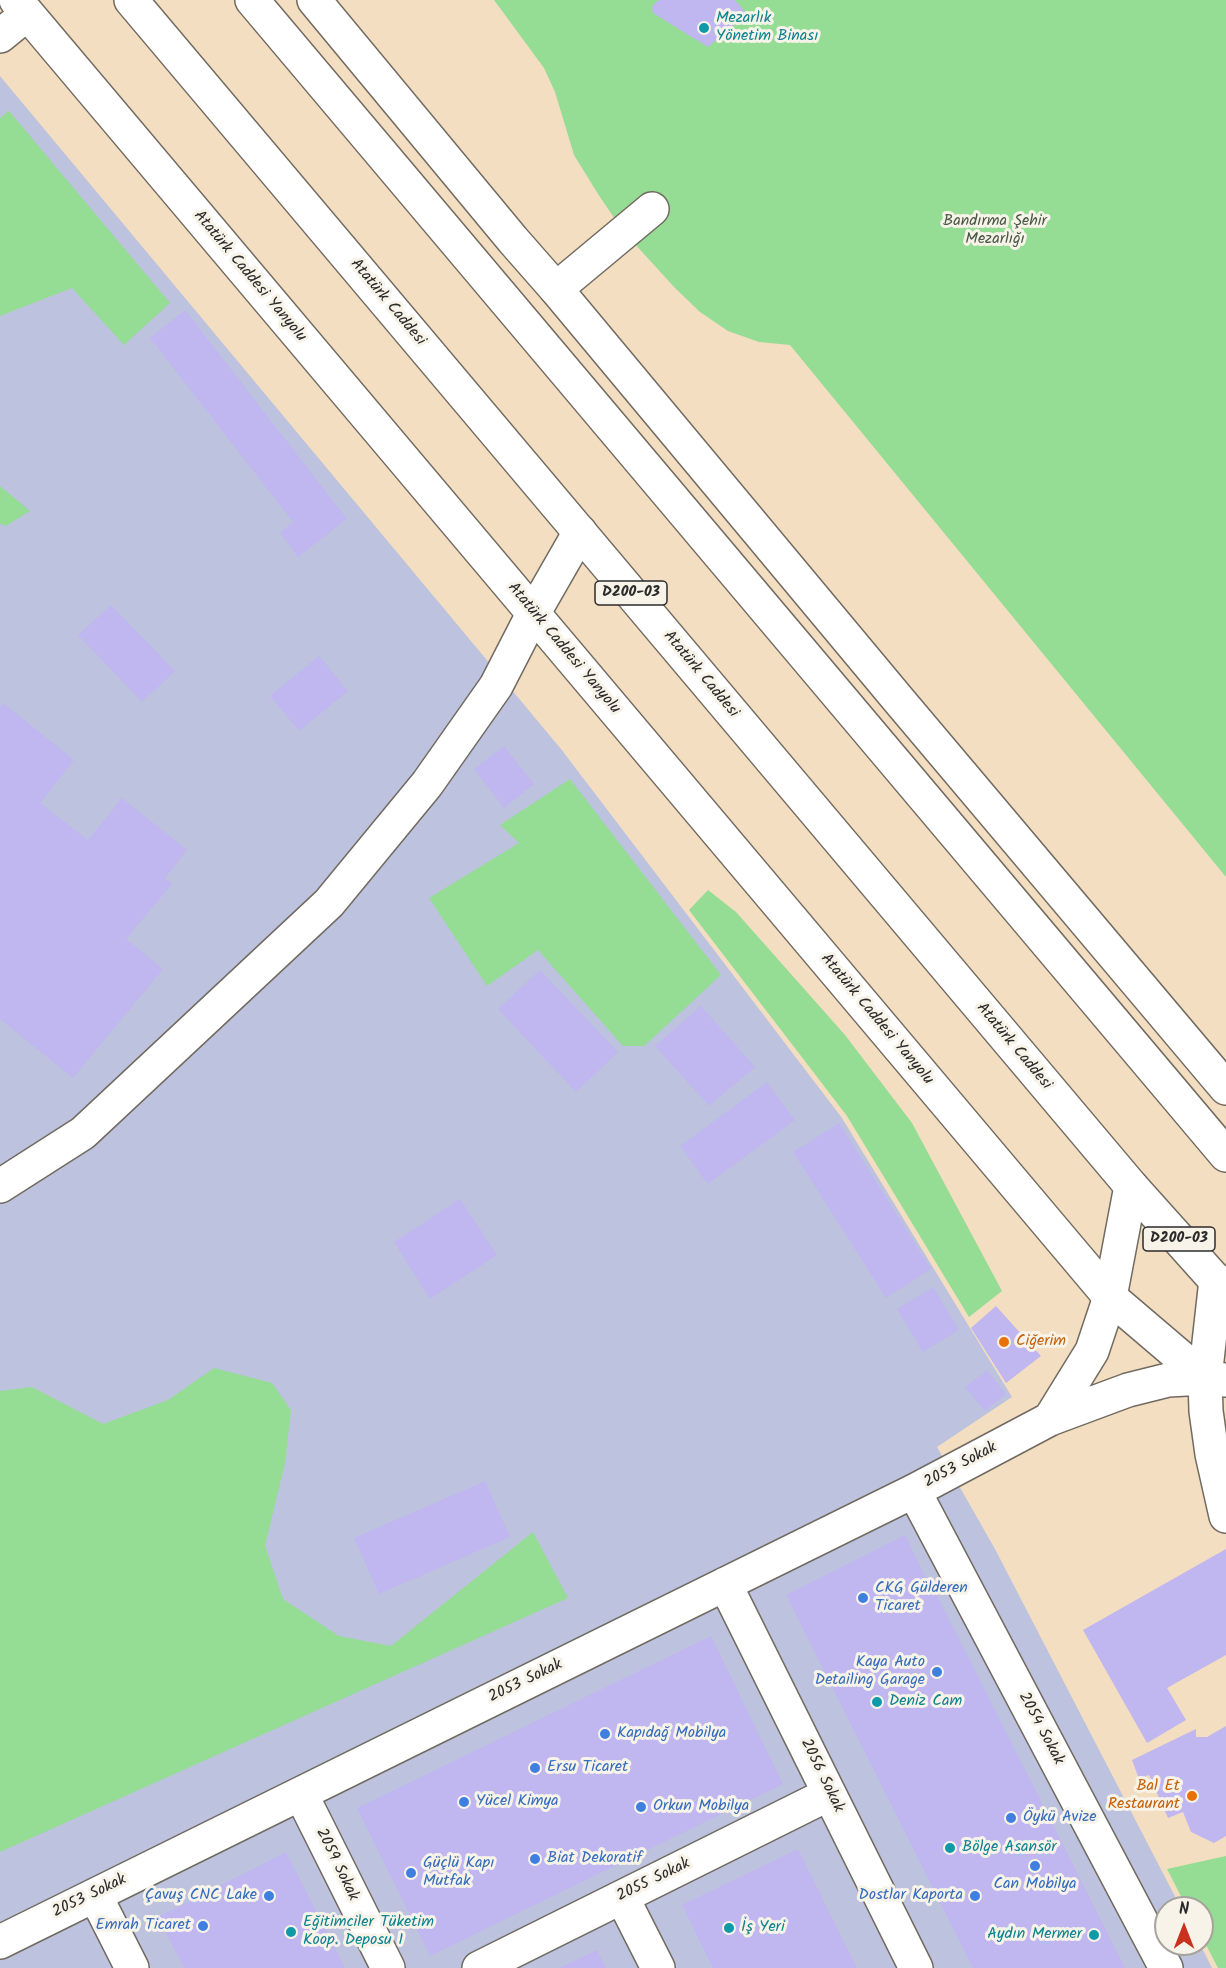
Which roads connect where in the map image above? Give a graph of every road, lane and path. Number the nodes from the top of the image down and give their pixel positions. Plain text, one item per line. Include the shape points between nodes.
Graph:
1 (131, 0) edge
2 (252, 0) edge
3 (314, 0) edge
4 (21, 7) edge
5 (0, 36) edge
6 (652, 209) dead end
7 (556, 289) junction
8 (580, 532) junction
9 (533, 614) junction
10 (1226, 1088) edge
11 (1226, 1155) edge
12 (0, 1186) edge
13 (1131, 1186) junction
14 (1221, 1286) edge
15 (1110, 1297) junction
16 (1216, 1379) edge
17 (1050, 1419) junction
18 (914, 1491) junction
19 (1226, 1516) edge
20 (725, 1584) junction
21 (301, 1794) junction
22 (830, 1794) junction
23 (95, 1895) junction
24 (622, 1897) junction
25 (0, 1942) edge
26 (132, 1968) edge
27 (388, 1968) edge
28 (479, 1968) edge
29 (658, 1968) edge
30 (916, 1968) edge
31 (1166, 1968) edge

1 - 8 main road, Atatürk Caddesi / D200-03
2 - 11 main road
3 - 7 main road
4 - 5 main road
4 - 9 main road, Atatürk Caddesi Yanyolu
6 - 7 main road
7 - 10 main road
8 - 9 main road
8 - 13 main road, Atatürk Caddesi / D200-03
9 - 12 main road via 496,686 427,784 329,903 83,1133
9 - 15 main road, Atatürk Caddesi Yanyolu
13 - 14 main road, Atatürk Caddesi / D200-03
13 - 15 main road
14 - 16 main road
15 - 16 main road, Atatürk Caddesi Yanyolu
15 - 17 main road via 1092,1351
16 - 17 main road, 2053 Sokak via 1168,1380 1128,1389
16 - 19 main road via 1206,1411
17 - 18 main road, 2053 Sokak
18 - 20 main road, 2053 Sokak
18 - 31 main road, 2054 Sokak
20 - 21 main road, 2053 Sokak
20 - 22 main road, 2056 Sokak
21 - 23 main road, 2053 Sokak
21 - 27 main road, 2059 Sokak
22 - 24 main road, 2055 Sokak
22 - 30 main road, 2056 Sokak
23 - 25 main road, 2053 Sokak
23 - 26 main road
24 - 28 main road, 2055 Sokak
24 - 29 main road

